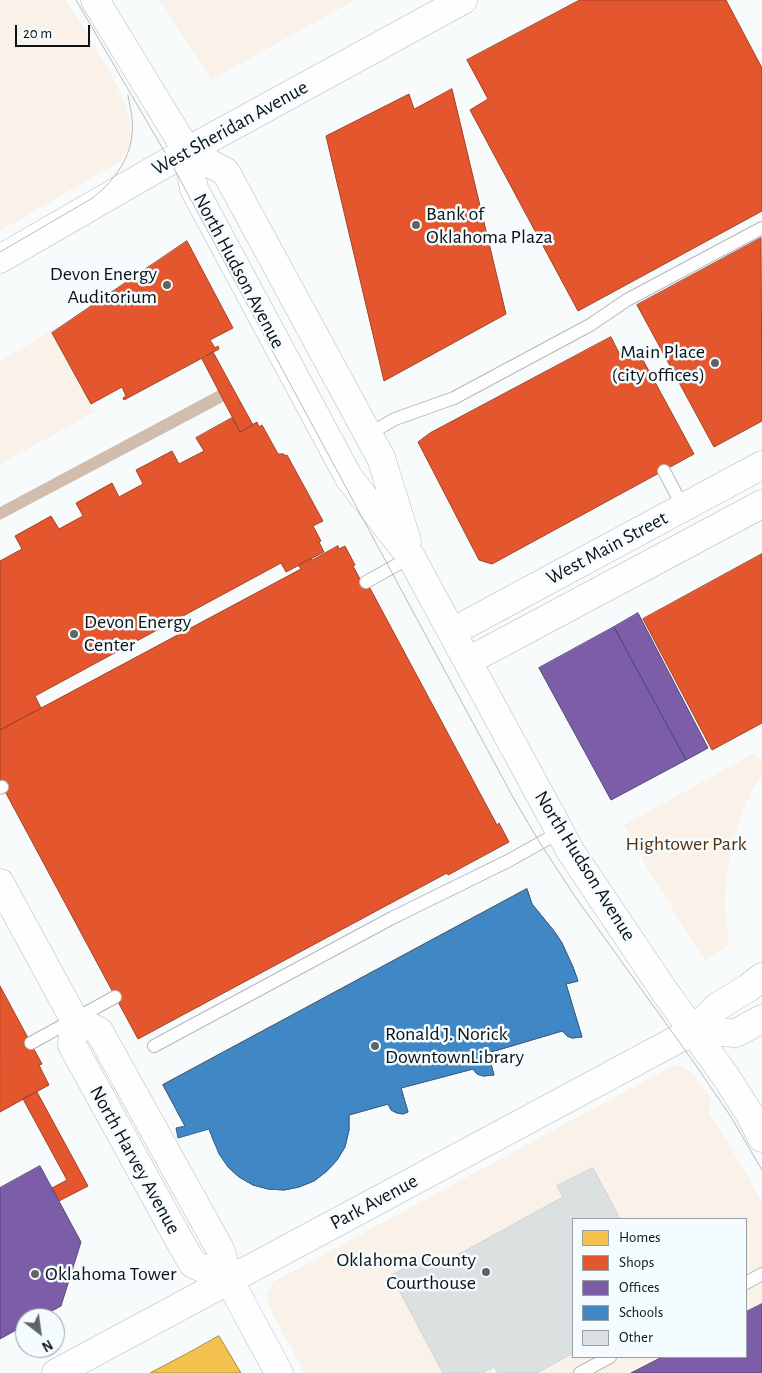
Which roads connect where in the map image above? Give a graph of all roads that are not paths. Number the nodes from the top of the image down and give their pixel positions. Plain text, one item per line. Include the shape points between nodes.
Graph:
1 (94, 0) edge
2 (462, 0) edge
3 (187, 151) junction
4 (762, 228) edge
5 (0, 259) edge
6 (368, 434) junction
7 (762, 465) edge
8 (664, 471) dead end
9 (762, 504) edge
10 (683, 507) junction
11 (412, 557) junction
12 (366, 582) dead end
13 (452, 632) junction
14 (468, 661) junction
15 (560, 832) junction
16 (0, 883) edge
17 (762, 978) edge
18 (115, 997) dead end
19 (74, 1019) junction
20 (762, 1019) edge
21 (693, 1031) junction
22 (31, 1043) dead end
23 (154, 1046) dead end
24 (762, 1138) edge
25 (762, 1274) edge
26 (229, 1280) junction
27 (747, 1282) edge
28 (608, 1358) edge
29 (56, 1373) edge
30 (279, 1373) edge
31 (580, 1373) edge

1 - 3 main road
2 - 3 main road, West Sheridan Avenue
3 - 5 main road, West Sheridan Avenue
3 - 6 main road, North Hudson Avenue via 226,172
3 - 11 main road, North Hudson Avenue via 194,189 349,478
4 - 6 lane via 454,398 395,419
6 - 11 main road, North Hudson Avenue via 382,458
7 - 10 main road, West Main Street
8 - 10 lane
9 - 14 main road, West Main Street
10 - 13 main road, West Main Street
11 - 12 lane
11 - 13 main road, North Hudson Avenue
13 - 14 main road, North Hudson Avenue
14 - 15 main road, North Hudson Avenue
15 - 21 main road, North Hudson Avenue
15 - 23 lane
16 - 19 main road
17 - 21 main road, Park Avenue via 717,1007
18 - 19 lane
19 - 22 lane
19 - 26 main road, North Harvey Avenue via 99,1031 220,1249
20 - 21 main road via 736,1033
21 - 24 main road, North Hudson Avenue via 726,1077
21 - 26 main road, Park Avenue
25 - 27 lane
26 - 29 main road, Park Avenue
26 - 30 main road, North Harvey Avenue
28 - 31 lane

